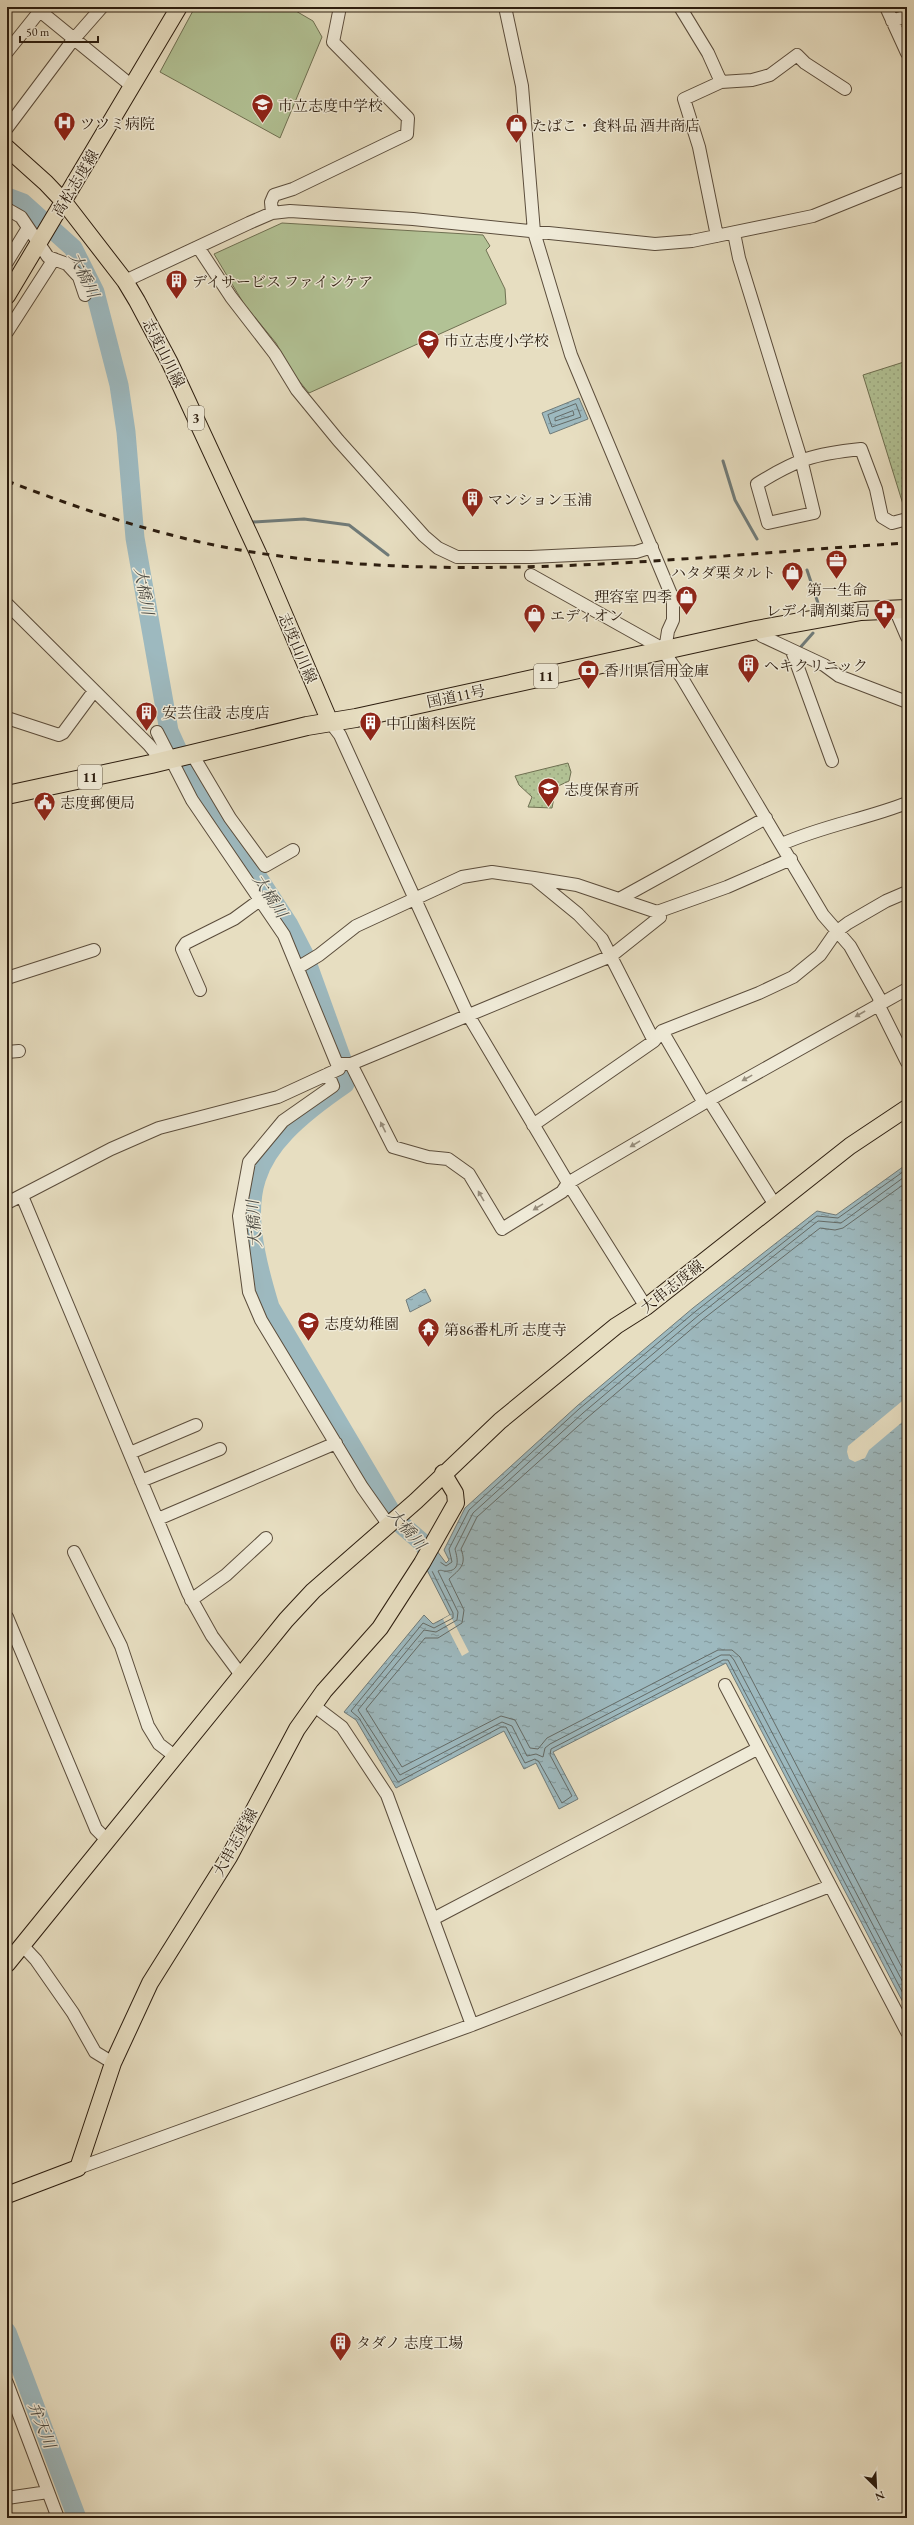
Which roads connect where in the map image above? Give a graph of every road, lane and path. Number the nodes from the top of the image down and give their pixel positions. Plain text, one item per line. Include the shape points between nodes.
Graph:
1 (102, 7) edge
2 (179, 7) edge
3 (340, 7) edge
4 (505, 7) edge
5 (680, 7) edge
6 (886, 7) edge
7 (37, 10) edge
8 (907, 16) edge
9 (892, 21) junction
10 (73, 40) junction
11 (7, 52) edge
12 (907, 52) edge
13 (721, 82) junction
14 (133, 87) junction
15 (846, 89) dead end
16 (7, 128) edge
17 (7, 148) edge
18 (907, 178) edge
19 (64, 202) junction
20 (7, 209) edge
21 (272, 213) junction
22 (28, 228) junction
23 (534, 232) junction
24 (734, 234) junction
25 (717, 236) junction
26 (38, 244) junction
27 (198, 247) junction
28 (54, 259) junction
29 (7, 262) edge
30 (125, 281) junction
31 (85, 295) dead end
32 (7, 296) edge
33 (7, 332) edge
34 (801, 460) junction
35 (907, 519) edge
36 (652, 547) junction
37 (532, 575) dead end
38 (7, 604) edge
39 (901, 609) edge
40 (756, 630) junction
41 (907, 637) edge
42 (665, 650) junction
43 (792, 651) junction
44 (94, 691) junction
45 (907, 702) edge
46 (7, 718) edge
47 (330, 722) junction
48 (157, 732) dead end
49 (177, 758) junction
50 (832, 761) dead end
51 (7, 795) edge
52 (907, 803) edge
53 (766, 818) junction
54 (782, 844) junction
55 (293, 850) dead end
56 (791, 859) junction
57 (534, 878) junction
58 (907, 892) edge
59 (622, 898) junction
60 (260, 900) junction
61 (415, 900) junction
62 (657, 912) junction
63 (836, 932) junction
64 (94, 950) dead end
65 (611, 956) junction
66 (299, 967) junction
67 (7, 978) edge
68 (907, 989) edge
69 (200, 990) dead end
70 (880, 1003) junction
71 (469, 1017) junction
72 (662, 1031) junction
73 (654, 1041) junction
74 (907, 1062) edge
75 (337, 1064) junction
76 (351, 1064) junction
77 (328, 1074) junction
78 (706, 1101) junction
79 (907, 1108) edge
80 (533, 1124) junction
81 (568, 1183) junction
82 (22, 1196) junction
83 (7, 1203) edge
84 (775, 1205) junction
85 (646, 1307) junction
86 (196, 1425) dead end
87 (336, 1443) junction
88 (220, 1449) dead end
89 (130, 1453) junction
90 (444, 1473) junction
91 (141, 1481) junction
92 (158, 1519) junction
93 (393, 1520) junction
94 (266, 1538) dead end
95 (74, 1552) dead end
96 (191, 1600) junction
97 (7, 1617) edge
98 (241, 1675) junction
99 (725, 1684) dead end
100 (313, 1706) junction
101 (757, 1749) junction
102 (176, 1757) junction
103 (108, 1841) junction
104 (830, 1886) junction
105 (433, 1919) junction
106 (22, 1945) junction
107 (7, 1964) edge
108 (472, 2025) junction
109 (907, 2032) edge
110 (113, 2063) junction
111 (78, 2168) junction
112 (7, 2195) edge
113 (7, 2383) edge
114 (48, 2492) junction
115 (7, 2498) edge
116 (58, 2518) edge

1 - 10 street
2 - 14 main road, 高松志度線
3 - 21 street via 333,42 408,118 408,134 293,189 274,195 271,202
4 - 23 street via 522,86
5 - 13 street via 708,53
6 - 9 street
7 - 10 street
7 - 11 street
8 - 9 street
9 - 12 street
10 - 14 street
10 - 16 street
13 - 15 street via 752,80 770,75 797,55 805,63
13 - 25 street via 684,99 699,146
14 - 19 main road, 高松志度線
17 - 19 main road, 志度山川線 / 3
18 - 24 street via 813,216
19 - 26 main road, 高松志度線
19 - 30 main road, 志度山川線 / 3
20 - 22 street via 21,217
21 - 23 street via 320,212
21 - 27 street
22 - 26 street
22 - 29 street
23 - 25 street via 655,244
23 - 36 street via 571,356
24 - 25 street
24 - 34 street
26 - 28 street via 48,257
26 - 32 main road, 高松志度線
27 - 30 street
27 - 36 street via 312,409 438,548 457,557 531,557 636,552
28 - 31 street via 67,264 79,277
28 - 33 street
30 - 47 main road, 志度山川線 / 3 via 177,377 258,553
34 - 34 street via 757,484 768,523 814,513
34 - 35 street via 822,454 861,450 876,490 882,517 892,523
36 - 42 street via 673,599 674,616
37 - 42 street
38 - 44 street
39 - 40 highway, 国道11号 / 11 via 861,611
39 - 41 street
40 - 42 highway, 国道11号 / 11
40 - 43 street via 762,636
42 - 47 highway, 国道11号 / 11
42 - 53 street
43 - 45 street via 839,676
43 - 50 street
44 - 46 street via 59,735
44 - 49 street via 149,745
47 - 49 highway, 国道11号 / 11
47 - 61 street via 340,735
48 - 49 street
49 - 51 highway, 国道11号 / 11
49 - 55 street via 230,818 265,866
49 - 60 street via 192,800
52 - 54 street via 878,814 828,826
53 - 54 street
53 - 59 street
54 - 56 street
56 - 62 street via 727,887
56 - 63 street via 823,915
57 - 59 street via 577,885
57 - 61 street via 492,872 462,877
57 - 65 street via 578,914 602,939
58 - 63 street via 886,901
59 - 62 street
60 - 66 street via 284,935
60 - 69 street via 234,919 186,943 182,949
61 - 66 street via 356,926
61 - 71 street
62 - 65 street via 660,917
63 - 70 street via 850,946
63 - 72 street via 820,955 793,977
64 - 67 street
65 - 71 street
65 - 73 street
66 - 75 street
68 - 70 street
70 - 74 street
70 -> 78 street
71 - 76 street
71 - 80 street
72 - 73 street
72 - 78 street
73 - 80 street
75 - 76 street
75 - 77 street via 339,1069
81 -> 76 street via 562,1192 502,1229 469,1174 448,1160 392,1147
77 - 82 street via 278,1097 159,1128 111,1149
77 - 87 street via 333,1086 284,1120 249,1162 239,1216 249,1292 261,1320
78 -> 81 street
78 - 84 street
79 - 84 main road, 大串志度線 via 850,1146
80 - 81 street
81 - 85 street
82 - 83 street
82 - 89 street
84 - 85 main road, 大串志度線
85 - 90 main road, 大串志度線 via 616,1326 513,1411
86 - 89 street
87 - 92 street
87 - 93 street via 362,1488
88 - 91 street
89 - 91 street
90 - 93 main road, 大串志度線
90 - 100 main road, 大串志度線 via 455,1493 456,1503 433,1544 380,1628
91 - 92 street
92 - 96 street
93 - 98 main road, 大串志度線 via 313,1591
94 - 96 street via 226,1575
95 - 102 street via 121,1646 148,1726 159,1744
96 - 98 street via 212,1636
97 - 103 street via 96,1829
98 - 102 main road, 大串志度線
99 - 101 street
100 - 105 street via 342,1727 387,1796
100 - 110 main road, 大串志度線 via 297,1729 229,1857 150,1983
101 - 104 street
101 - 105 street
102 - 103 main road, 大串志度線
103 - 106 main road, 大串志度線
104 - 108 street
104 - 109 street
105 - 108 street
106 - 107 main road, 大串志度線
106 - 110 street via 36,1960 73,2013 95,2052
108 - 111 street
110 - 111 main road, 大串志度線
111 - 112 main road
113 - 114 street
114 - 115 street
114 - 116 street

